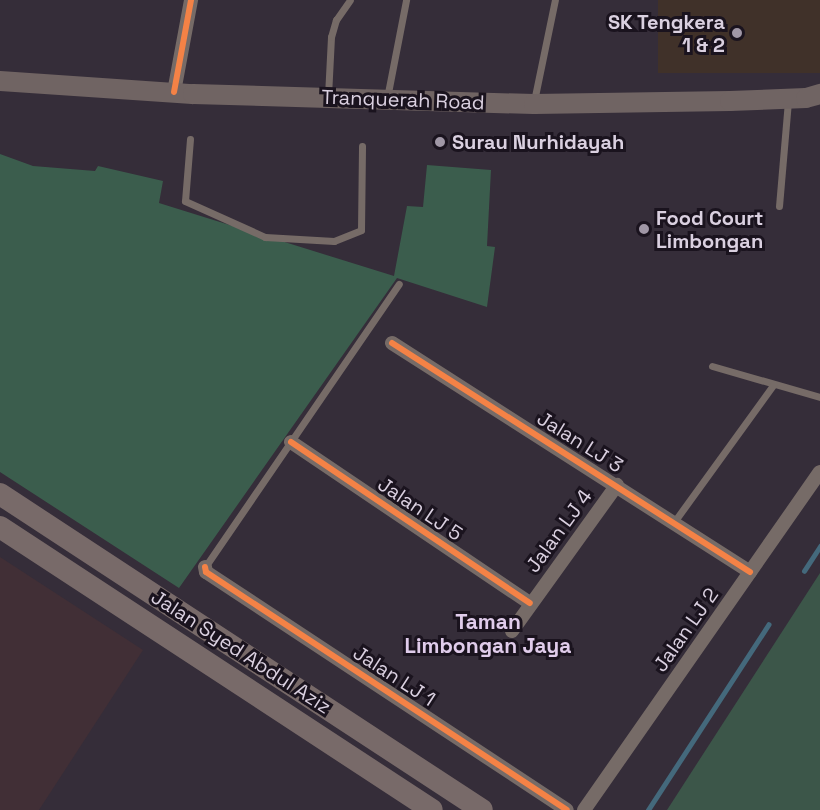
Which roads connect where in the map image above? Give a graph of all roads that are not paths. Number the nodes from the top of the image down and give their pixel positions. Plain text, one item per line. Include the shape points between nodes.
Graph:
1 (190, 0) edge
2 (350, 0) edge
3 (406, 0) edge
4 (555, 0) edge
5 (0, 81) edge
6 (174, 92) junction
7 (327, 98) junction
8 (809, 98) edge
9 (386, 100) junction
10 (534, 104) junction
11 (190, 139) dead end
12 (362, 146) dead end
13 (779, 206) dead end
14 (399, 284) dead end
15 (392, 342) dead end
16 (712, 366) dead end
17 (774, 384) junction
18 (820, 397) edge
19 (291, 442) junction
20 (820, 472) edge
21 (617, 485) junction
22 (0, 494) edge
23 (674, 522) junction
24 (0, 527) edge
25 (205, 567) joint
26 (750, 572) junction
27 (530, 603) junction
28 (512, 631) dead end
29 (432, 810) edge
30 (482, 810) edge
31 (567, 810) edge
32 (584, 810) edge

1 - 6 street
2 - 7 lane via 336,20 331,37
3 - 9 lane
4 - 10 lane
5 - 6 main road, Tranquerah Road
6 - 7 main road, Tranquerah Road
7 - 9 main road, Tranquerah Road
8 - 10 main road, Tranquerah Road
8 - 13 lane
9 - 10 main road, Tranquerah Road
11 - 12 lane via 185,201 265,237 334,241 361,230
14 - 19 lane
15 - 21 street, Jalan LJ 3
16 - 17 lane
17 - 18 lane
17 - 23 lane
19 - 25 lane
19 - 27 street, Jalan LJ 5
20 - 26 street, Jalan LJ 2
21 - 23 street, Jalan LJ 3
21 - 27 street, Jalan LJ 4
22 - 30 main road, Jalan Syed Abdul Aziz
23 - 26 street, Jalan LJ 3
24 - 29 main road, Jalan Syed Abdul Aziz
25 - 31 street, Jalan LJ 1 via 206,572
26 - 32 street, Jalan LJ 2
27 - 28 street, Jalan LJ 4

